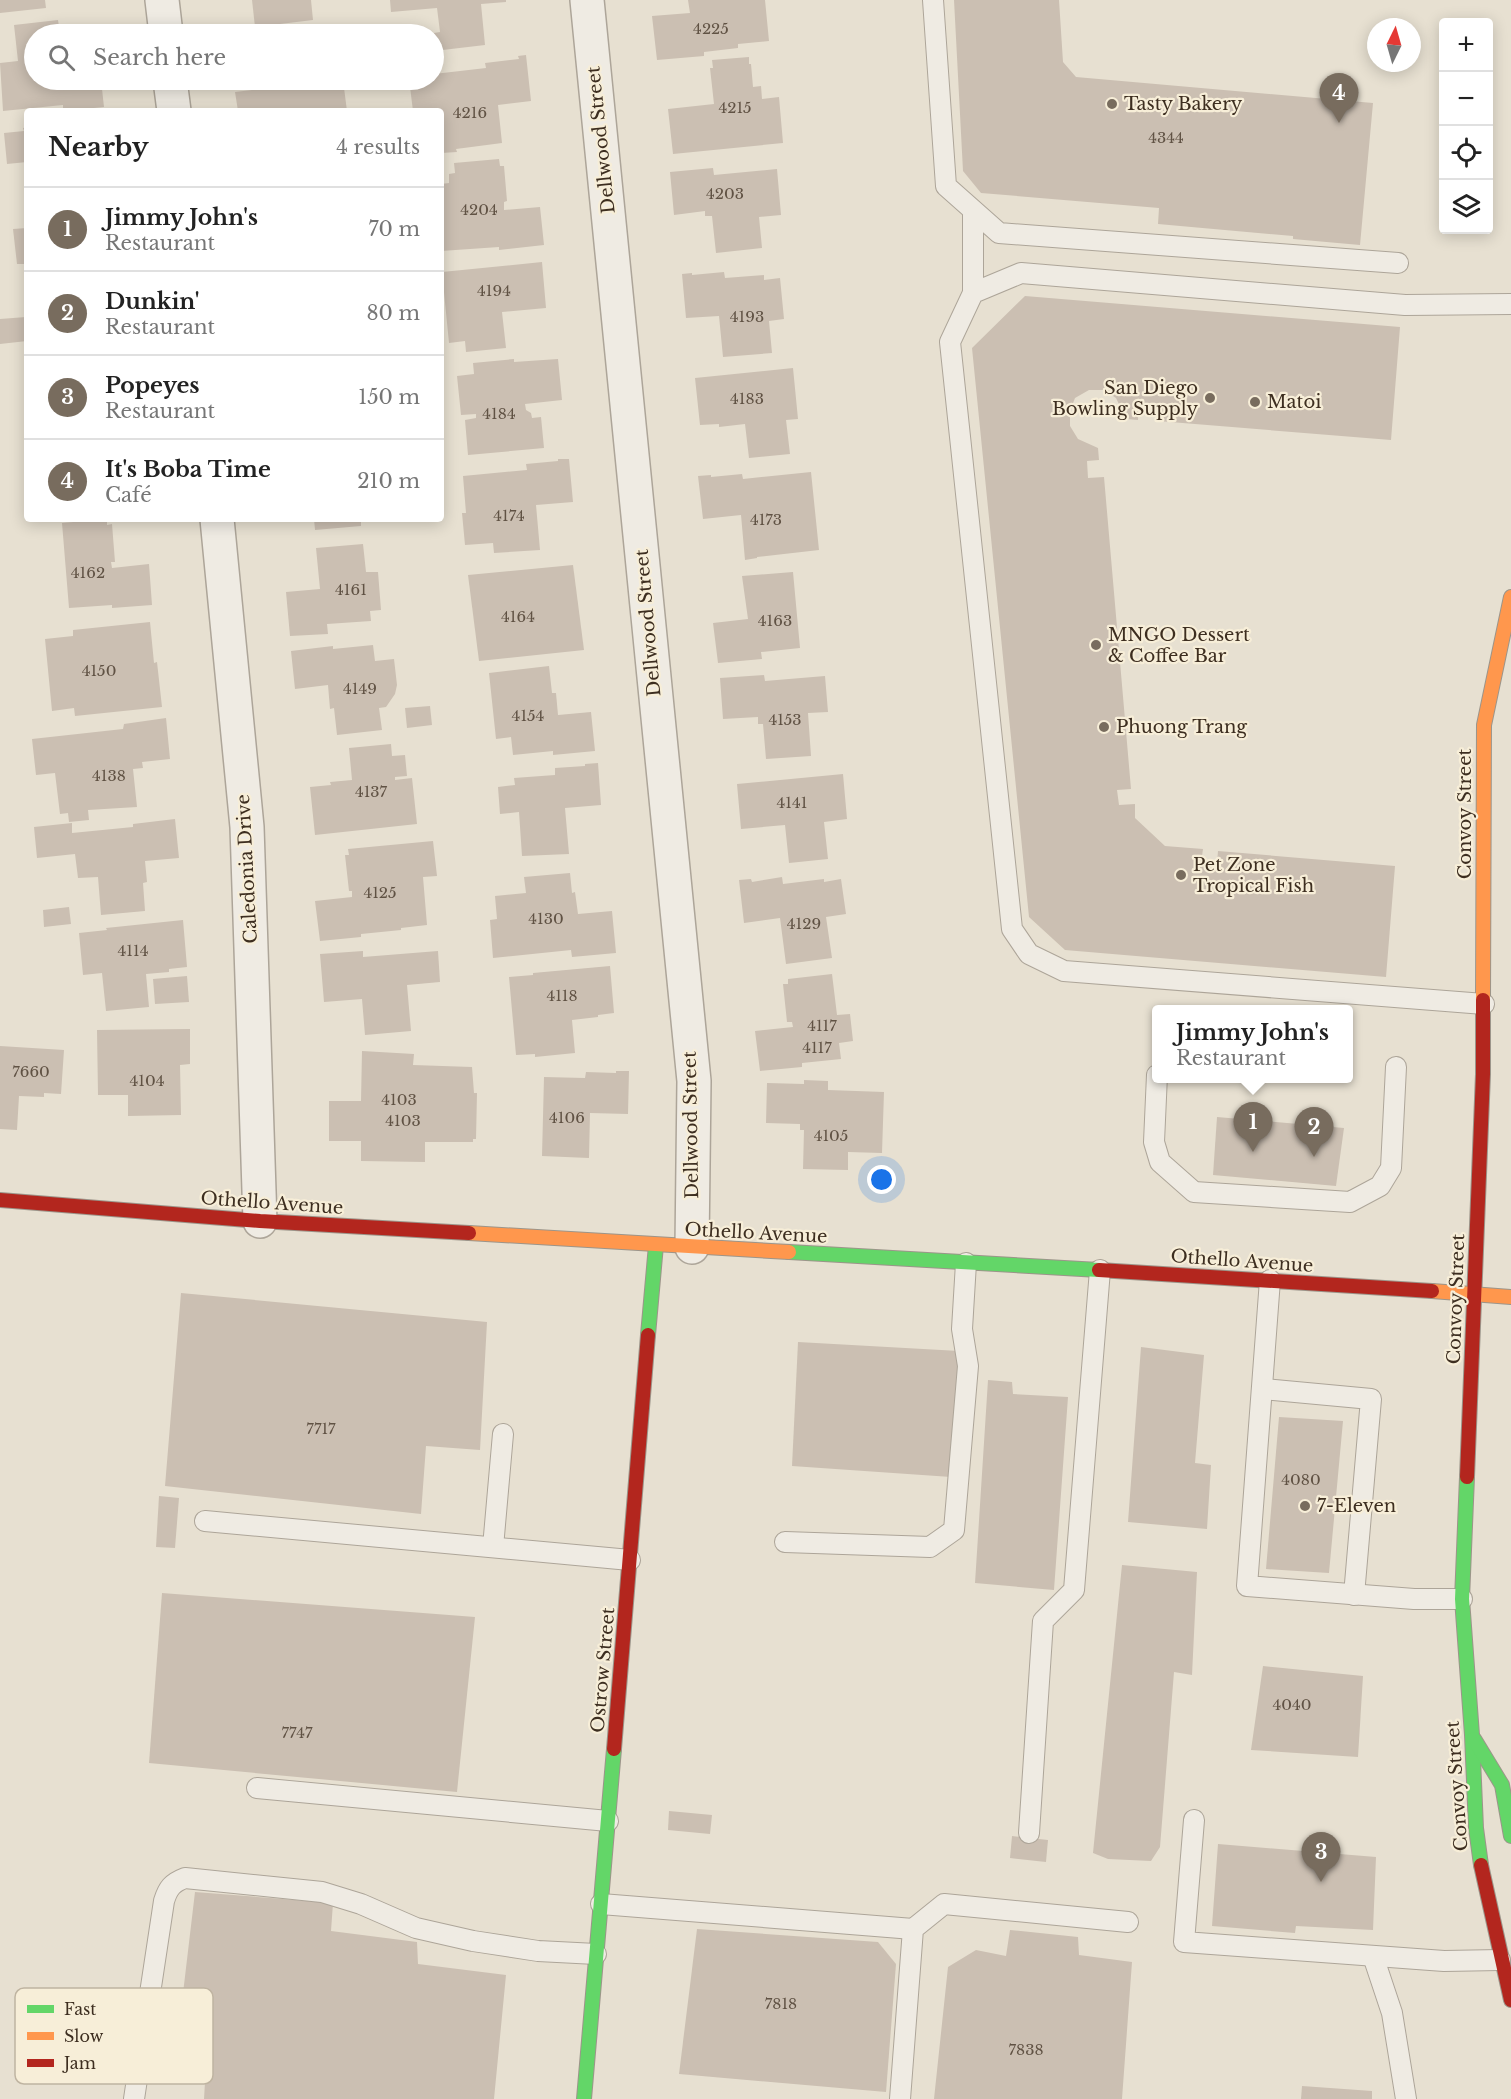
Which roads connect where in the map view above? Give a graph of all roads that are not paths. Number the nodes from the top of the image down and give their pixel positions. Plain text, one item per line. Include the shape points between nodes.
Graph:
1 (162, 0) edge
2 (587, 0) edge
3 (933, 0) edge
4 (165, 24) edge
5 (171, 90) edge
6 (174, 108) edge
7 (973, 211) junction
8 (1398, 263) dead end
9 (973, 294) junction
10 (1511, 304) edge
11 (217, 522) edge
12 (1511, 597) edge
13 (1484, 1004) junction
14 (1396, 1066) dead end
15 (1157, 1083) edge
16 (0, 1200) edge
17 (260, 1221) junction
18 (656, 1245) junction
19 (692, 1247) junction
20 (966, 1263) junction
21 (1100, 1270) junction
22 (1270, 1280) junction
23 (1473, 1296) junction
24 (1511, 1297) edge
25 (1263, 1389) junction
26 (503, 1434) dead end
27 (205, 1521) dead end
28 (785, 1542) dead end
29 (494, 1547) junction
30 (630, 1560) junction
31 (1354, 1595) junction
32 (1462, 1599) junction
33 (1472, 1735) junction
34 (257, 1788) dead end
35 (1194, 1820) dead end
36 (608, 1821) junction
37 (1029, 1833) dead end
38 (1511, 1836) edge
39 (601, 1904) junction
40 (1128, 1922) dead end
41 (913, 1929) junction
42 (596, 1954) junction
43 (1373, 1956) junction
44 (1500, 1960) junction
45 (151, 1988) edge
46 (1511, 2000) edge
47 (136, 2084) edge
48 (134, 2099) edge
49 (584, 2099) edge
50 (900, 2099) edge
51 (1406, 2099) edge

1 - 4 street
2 - 19 street, Dellwood Street via 693,1081
3 - 7 lane via 946,186
5 - 6 street
7 - 8 lane via 999,233
7 - 9 lane
9 - 10 lane via 1021,273 1405,305
9 - 13 lane via 950,342 1012,929 1029,954 1064,971
11 - 17 street, Caledonia Drive via 247,827
12 - 13 street, Convoy Street via 1484,725
13 - 23 street, Convoy Street
14 - 15 lane via 1391,1168 1380,1186 1350,1202 1194,1192 1160,1162 1154,1142
16 - 17 street, Othello Avenue
17 - 18 street, Othello Avenue
18 - 19 street, Othello Avenue
18 - 30 street, Ostrow Street
19 - 20 street, Othello Avenue
20 - 21 street, Othello Avenue
20 - 28 lane via 962,1329 968,1366 954,1530 930,1546
21 - 22 street, Othello Avenue
21 - 37 lane via 1074,1590 1043,1621
22 - 23 street, Othello Avenue
22 - 25 lane
23 - 24 street, Othello Avenue
23 - 32 street, Convoy Street
25 - 31 lane via 1247,1586
25 - 31 lane via 1371,1399
26 - 29 lane
27 - 29 lane
29 - 30 lane
30 - 36 street, Ostrow Street
31 - 32 lane
32 - 33 street, Convoy Street
33 - 38 street via 1502,1785
33 - 44 street, Convoy Street via 1476,1828
34 - 36 lane
35 - 43 lane via 1184,1942
36 - 39 street, Ostrow Street
39 - 41 lane
39 - 42 street, Ostrow Street
40 - 41 lane via 944,1904
41 - 50 lane
42 - 45 lane via 537,1951 473,1941 416,1928 362,1904 322,1892 185,1878 168,1888
42 - 49 street, Ostrow Street
43 - 44 lane
43 - 51 lane via 1392,2013
44 - 46 street, Convoy Street
47 - 48 lane

